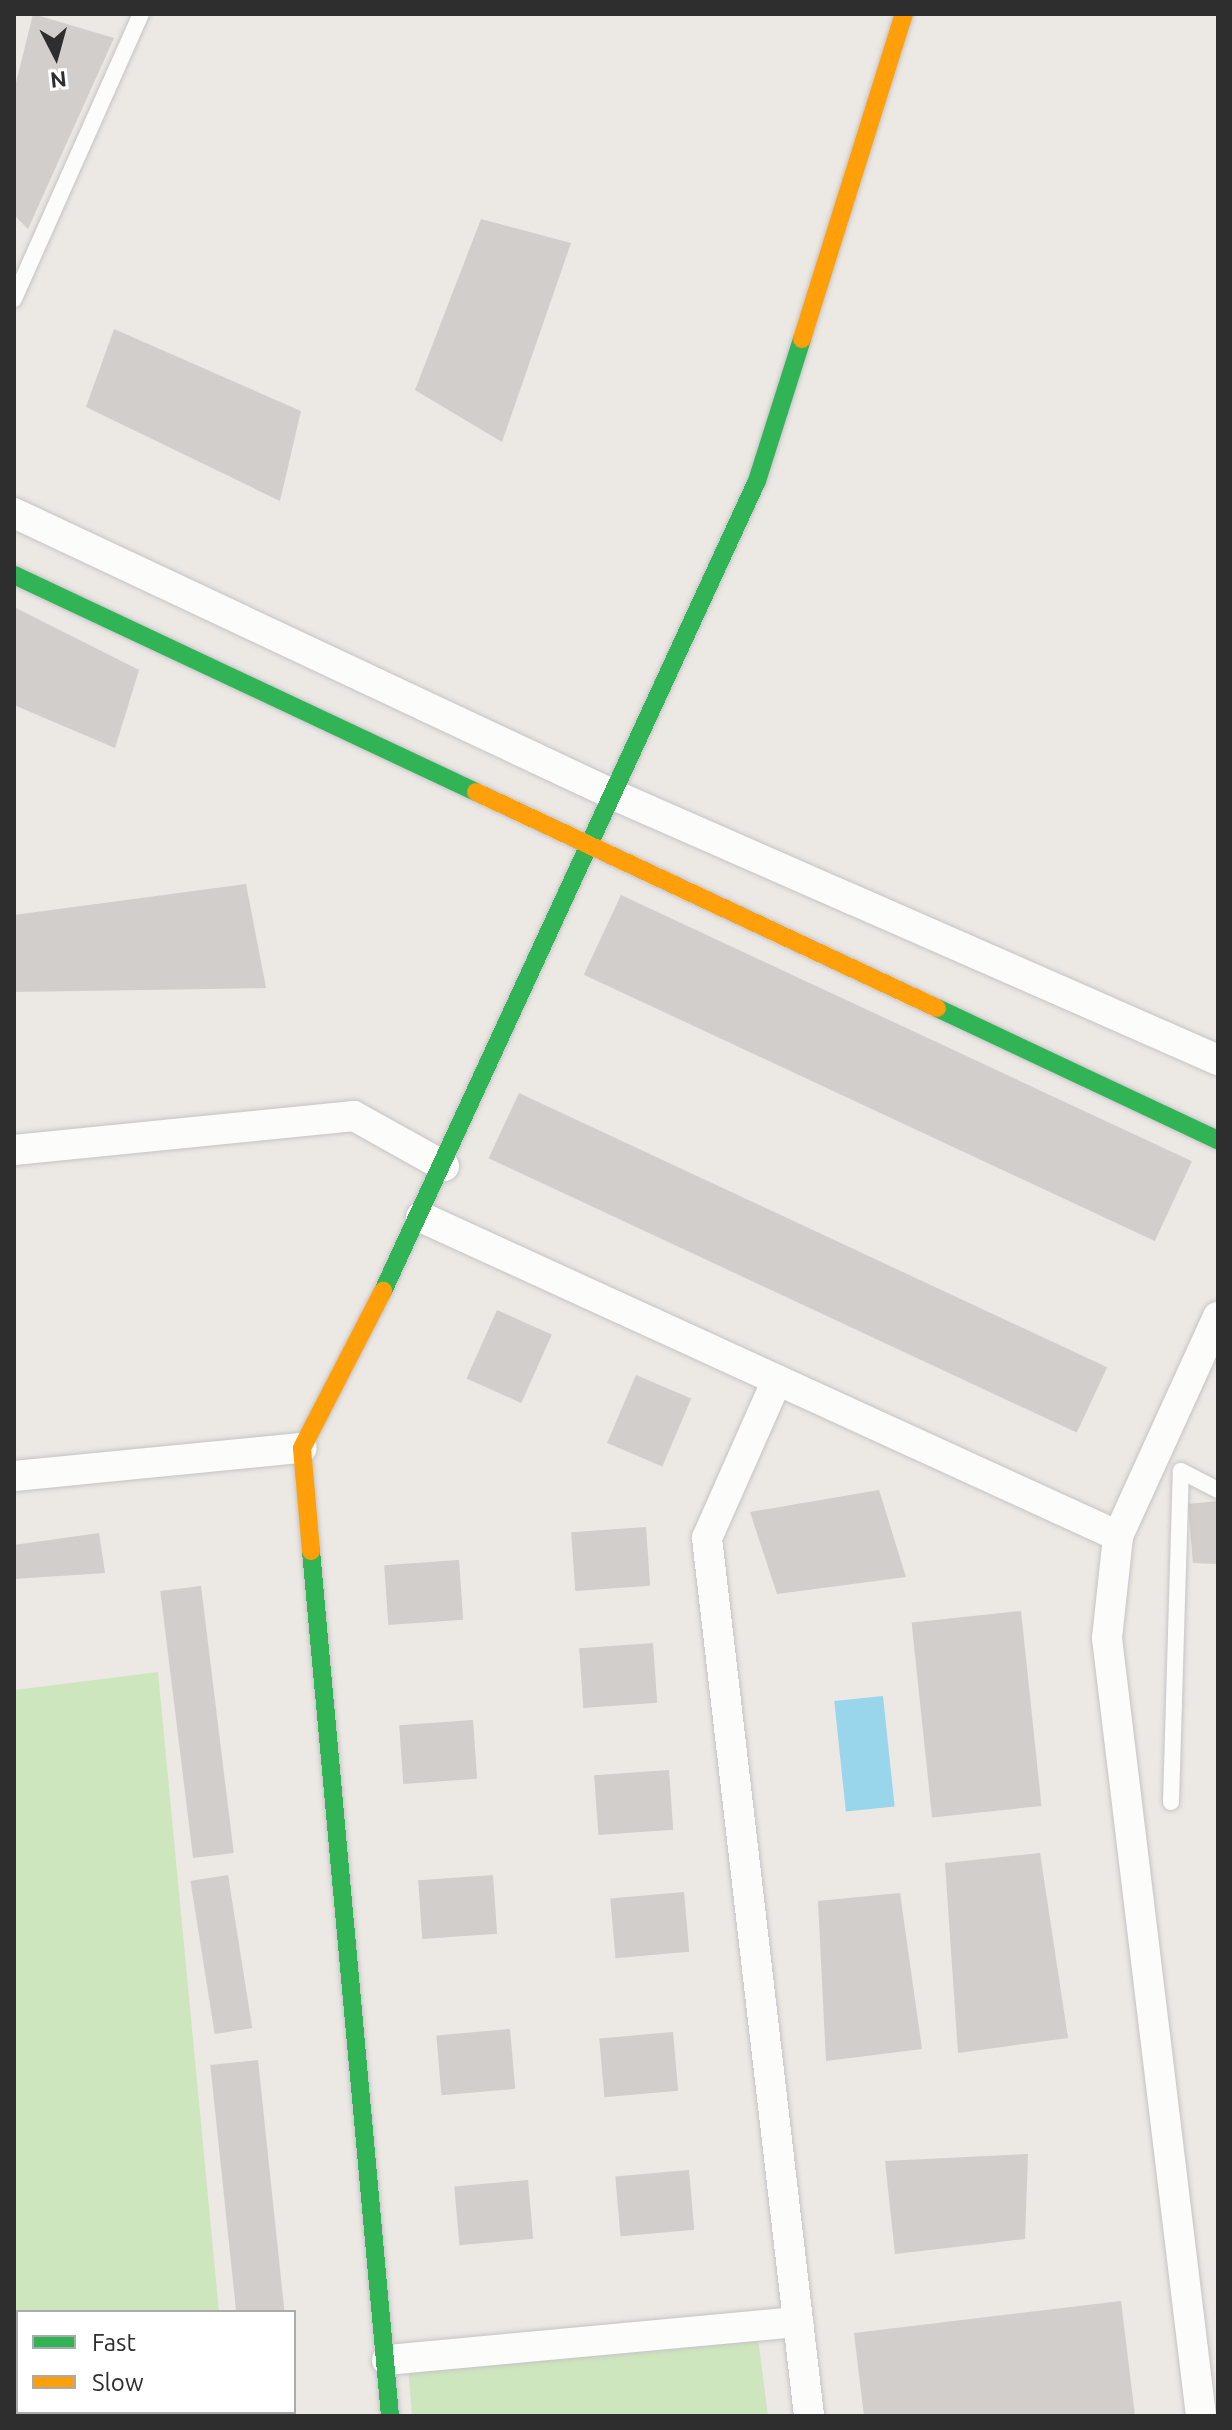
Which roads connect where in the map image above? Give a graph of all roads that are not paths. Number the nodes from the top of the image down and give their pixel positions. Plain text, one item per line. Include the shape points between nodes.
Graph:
1 (141, 14) edge
2 (904, 14) edge
3 (14, 299) edge
4 (14, 513) edge
5 (14, 575) edge
6 (614, 795) junction
7 (591, 844) junction
8 (1218, 1060) edge
9 (1218, 1140) edge
10 (14, 1150) edge
11 (444, 1166) junction
12 (421, 1217) junction
13 (1218, 1317) edge
14 (777, 1380) junction
15 (302, 1448) junction
16 (14, 1476) edge
17 (1218, 1490) edge
18 (1118, 1536) junction
19 (1171, 1802) dead end
20 (798, 2322) junction
21 (387, 2360) junction
22 (390, 2416) edge
23 (809, 2416) edge
24 (1201, 2416) edge

1 - 3 lane
2 - 6 street via 757,481
4 - 6 street
5 - 7 street
6 - 7 street
6 - 8 street
7 - 9 street
7 - 11 street
10 - 11 street via 354,1116
11 - 12 street
12 - 14 street
12 - 15 street
13 - 18 street
14 - 18 street
14 - 20 street via 707,1538
15 - 16 street
15 - 21 street
17 - 19 lane via 1181,1471
18 - 24 street via 1107,1638
20 - 21 street
20 - 23 street
21 - 22 street

